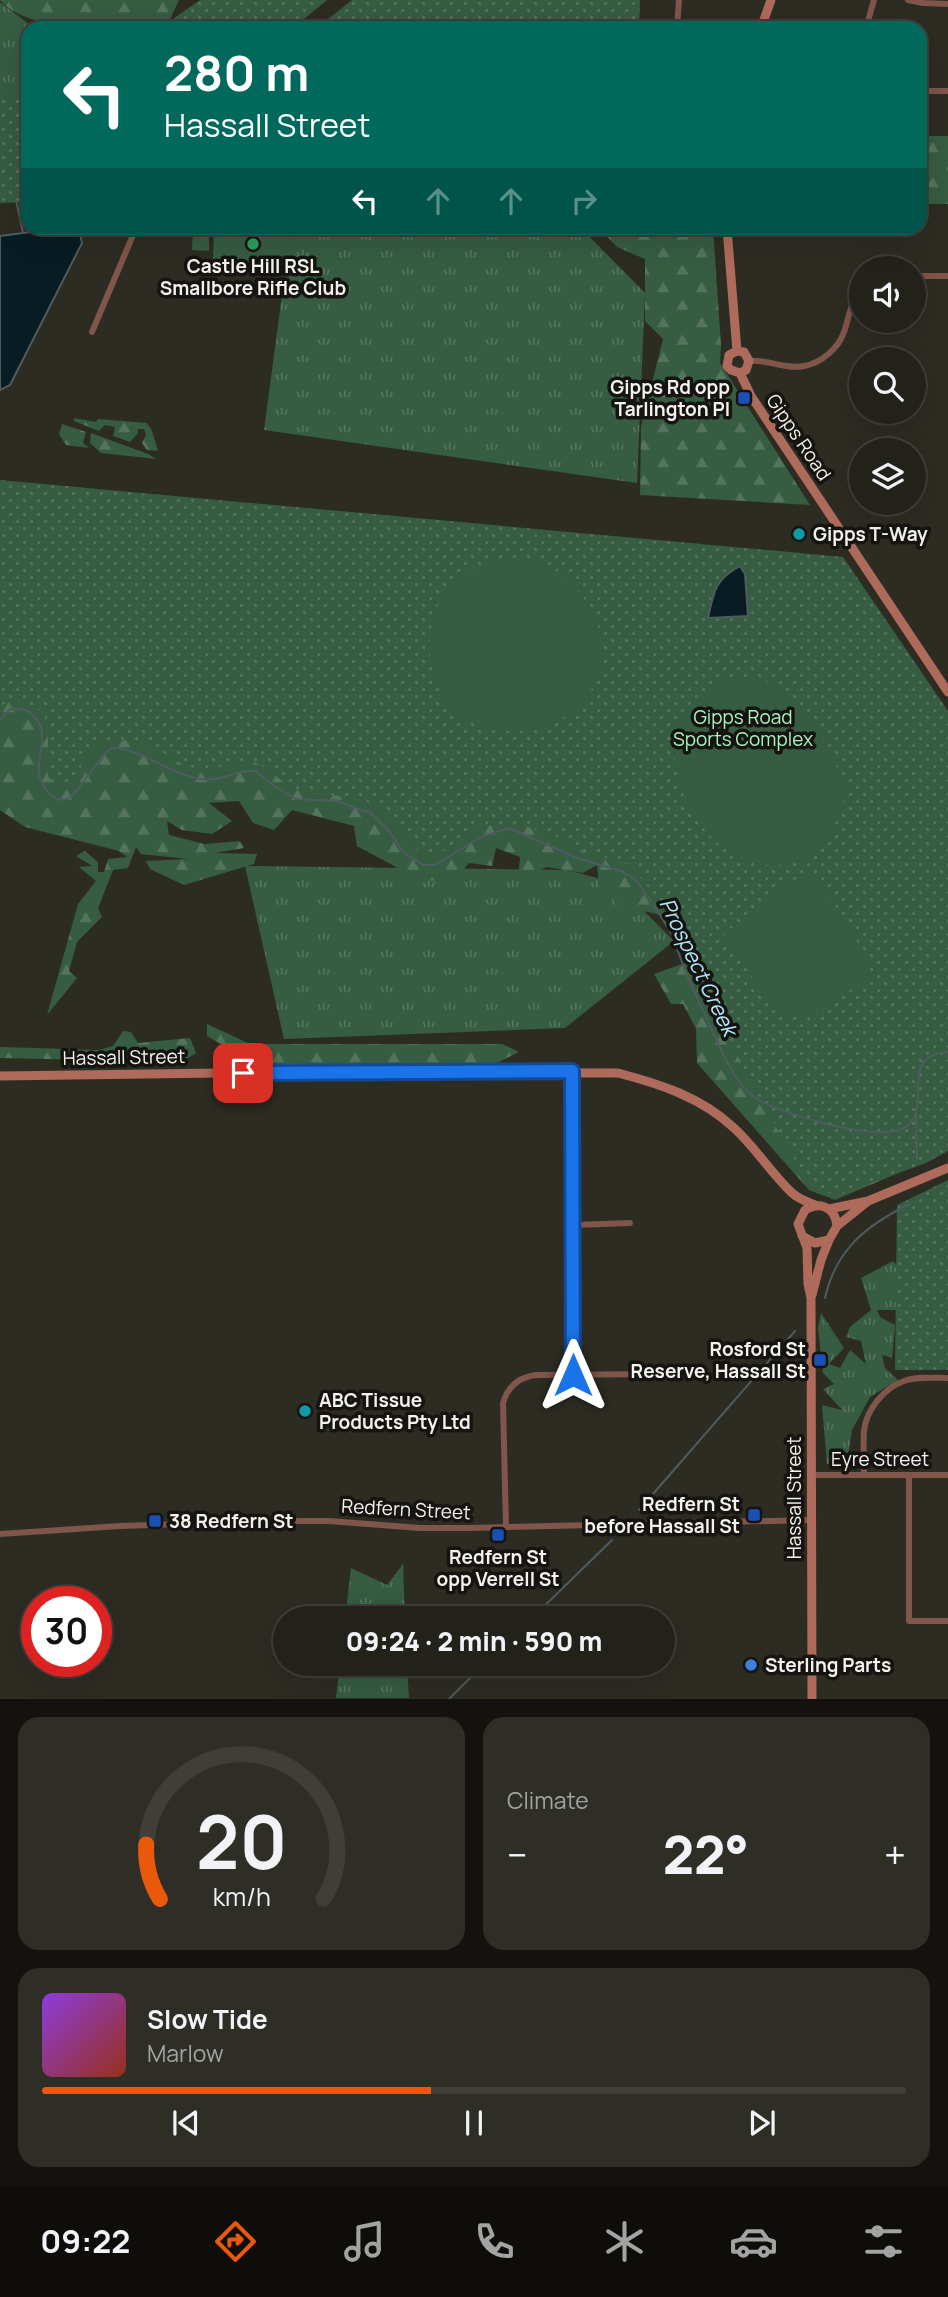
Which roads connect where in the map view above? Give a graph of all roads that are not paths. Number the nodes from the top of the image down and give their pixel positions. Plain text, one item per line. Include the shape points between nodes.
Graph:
1 (679, 0) edge
2 (771, 0) edge
3 (874, 0) edge
4 (908, 0) edge
5 (948, 4) edge
6 (678, 21) edge
7 (764, 21) edge
8 (868, 21) edge
9 (948, 90) edge
10 (927, 91) edge
11 (133, 235) edge
12 (727, 235) edge
13 (926, 276) edge
14 (948, 276) edge
15 (849, 315) edge
16 (92, 331) dead end
17 (737, 351) junction
18 (750, 361) junction
19 (740, 373) junction
20 (948, 692) edge
21 (572, 1071) junction
22 (0, 1076) edge
23 (948, 1168) edge
24 (793, 1194) junction
25 (868, 1201) junction
26 (815, 1205) junction
27 (830, 1209) junction
28 (799, 1218) junction
29 (630, 1223) dead end
30 (573, 1225) junction
31 (837, 1226) junction
32 (802, 1236) junction
33 (829, 1240) junction
34 (811, 1298) junction
35 (661, 1374) dead end
36 (573, 1375) junction
37 (948, 1378) edge
38 (812, 1475) junction
39 (864, 1475) junction
40 (909, 1475) junction
41 (948, 1475) edge
42 (811, 1520) junction
43 (506, 1527) junction
44 (0, 1534) edge
45 (948, 1621) edge
46 (812, 1699) edge

1 - 6 street
2 - 7 main road
3 - 8 street
4 - 5 street
9 - 10 street
11 - 16 street
12 - 17 main road
13 - 14 street
15 - 18 street via 844,334 822,359 792,367
17 - 18 main road
17 - 19 main road via 729,355 727,366
18 - 19 main road
19 - 20 main road, Gipps Road
21 - 22 main road, Hassall Street
21 - 24 main road, Hassall Street via 618,1073 664,1085 698,1102 733,1126
21 - 30 street
23 - 25 main road
24 - 26 main road, Hassall Street
24 - 28 main road, Hassall Street
25 - 27 main road
25 - 31 main road
26 - 27 main road
26 - 28 main road
27 - 31 main road
28 - 32 main road
29 - 30 street
30 - 36 street
31 - 33 main road
32 - 33 main road via 816,1243
32 - 34 main road, Hassall Street
33 - 34 main road, Hassall Street
34 - 38 main road, Hassall Street
35 - 36 street
36 - 43 street via 527,1376 506,1395
37 - 39 street via 904,1381 876,1402 864,1429
38 - 39 street, Eyre Street
38 - 42 main road, Hassall Street
39 - 40 street, Eyre Street
40 - 41 street, Eyre Street
40 - 45 street via 909,1621
42 - 43 street, Redfern Street
42 - 46 main road, Hassall Street
43 - 44 street, Redfern Street via 274,1521

